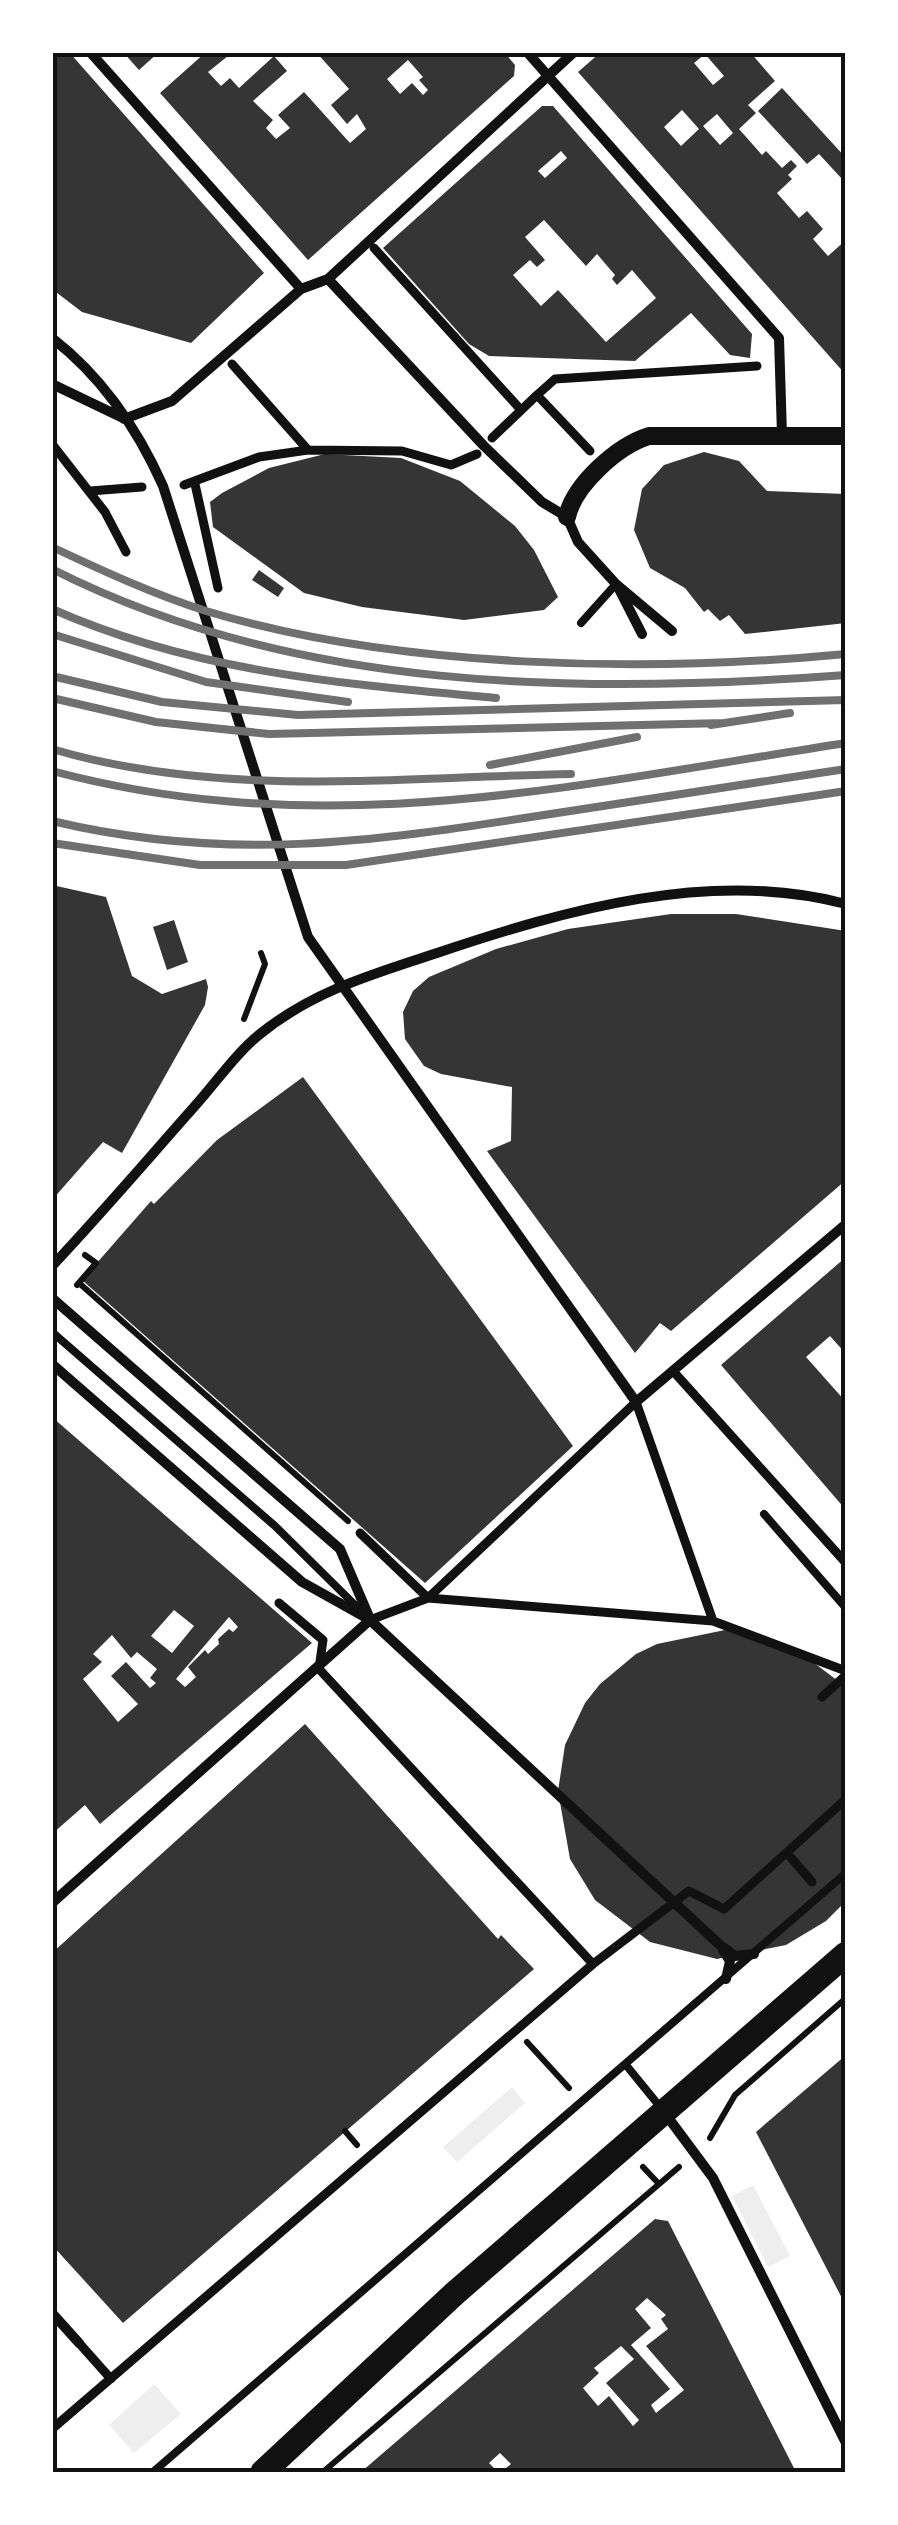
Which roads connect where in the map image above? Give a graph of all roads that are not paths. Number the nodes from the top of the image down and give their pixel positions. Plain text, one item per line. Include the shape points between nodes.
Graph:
1 (90, 52) edge
2 (527, 52) edge
3 (574, 52) edge
4 (548, 76) junction
5 (374, 248) dead end
6 (328, 278) junction
7 (300, 289) junction
8 (52, 338) edge
9 (232, 364) dead end
10 (756, 366) dead end
11 (52, 384) edge
12 (537, 395) junction
13 (522, 410) junction
14 (124, 419) junction
15 (782, 435) junction
16 (846, 436) edge
17 (492, 438) dead end
18 (52, 444) edge
19 (308, 450) junction
20 (590, 451) dead end
21 (477, 454) dead end
22 (142, 487) dead end
23 (90, 491) junction
24 (568, 517) junction
25 (126, 552) dead end
26 (616, 584) junction
27 (218, 588) dead end
28 (581, 624) dead end
29 (672, 630) dead end
30 (642, 634) dead end
31 (846, 904) edge
32 (340, 986) junction
33 (846, 1224) edge
34 (52, 1266) edge
35 (52, 1298) edge
36 (52, 1332) edge
37 (52, 1364) edge
38 (672, 1371) junction
39 (636, 1402) junction
40 (764, 1514) dead end
41 (360, 1533) dead end
42 (846, 1563) edge
43 (428, 1598) junction
44 (278, 1603) dead end
45 (846, 1608) edge
46 (370, 1620) junction
47 (712, 1621) junction
48 (319, 1668) junction
49 (846, 1673) edge
50 (822, 1697) dead end
51 (846, 1800) edge
52 (787, 1852) junction
53 (846, 1873) edge
54 (812, 1882) dead end
55 (52, 1902) edge
56 (674, 1903) junction
57 (720, 1945) junction
58 (754, 1954) junction
59 (845, 1955) edge
60 (593, 1964) junction
61 (726, 1979) junction
62 (626, 2065) junction
63 (663, 2112) junction
64 (52, 2313) edge
65 (79, 2342) joint
66 (111, 2379) junction
67 (52, 2429) edge
68 (846, 2444) edge
69 (154, 2472) edge
70 (263, 2472) edge

1 - 7 street
2 - 4 street
3 - 4 street
4 - 6 street
4 - 15 street via 779,338
5 - 13 street
6 - 7 street
6 - 24 street via 484,446 542,502
7 - 14 street via 172,402
8 - 14 street via 85,363
9 - 19 street
10 - 12 street via 555,379
11 - 14 street
12 - 13 street
12 - 20 street
13 - 17 street
14 - 32 street via 163,486 308,937
15 - 16 street
15 - 24 street via 636,440 577,495
18 - 23 street
19 - 21 street via 402,450 452,465
19 - 27 street via 259,457 190,484
22 - 23 street
23 - 25 street
24 - 26 street via 578,542
26 - 28 lane
26 - 29 street
26 - 30 street
31 - 32 street via 748,891 611,904
32 - 34 street via 300,1004 256,1037
32 - 39 street
33 - 38 street
35 - 46 street via 340,1550
36 - 46 lane via 274,1526
37 - 46 street via 302,1582
38 - 39 street
38 - 42 street
39 - 43 street
39 - 47 street
40 - 45 lane
41 - 43 street
43 - 46 street
43 - 47 street
44 - 48 street via 323,1640
46 - 48 street
46 - 56 street
47 - 49 street
48 - 55 street
48 - 60 street
49 - 50 street
51 - 52 street
52 - 54 street
52 - 56 street via 724,1909 689,1892
53 - 58 lane
56 - 57 street
56 - 60 street
57 - 58 street via 735,1956
57 - 61 street via 730,1961
58 - 61 lane
59 - 63 main road
60 - 66 street
61 - 62 lane
62 - 63 lane
62 - 69 lane
63 - 68 street via 713,2178
63 - 70 main road via 366,2372
64 - 65 street
65 - 66 street
66 - 67 street

